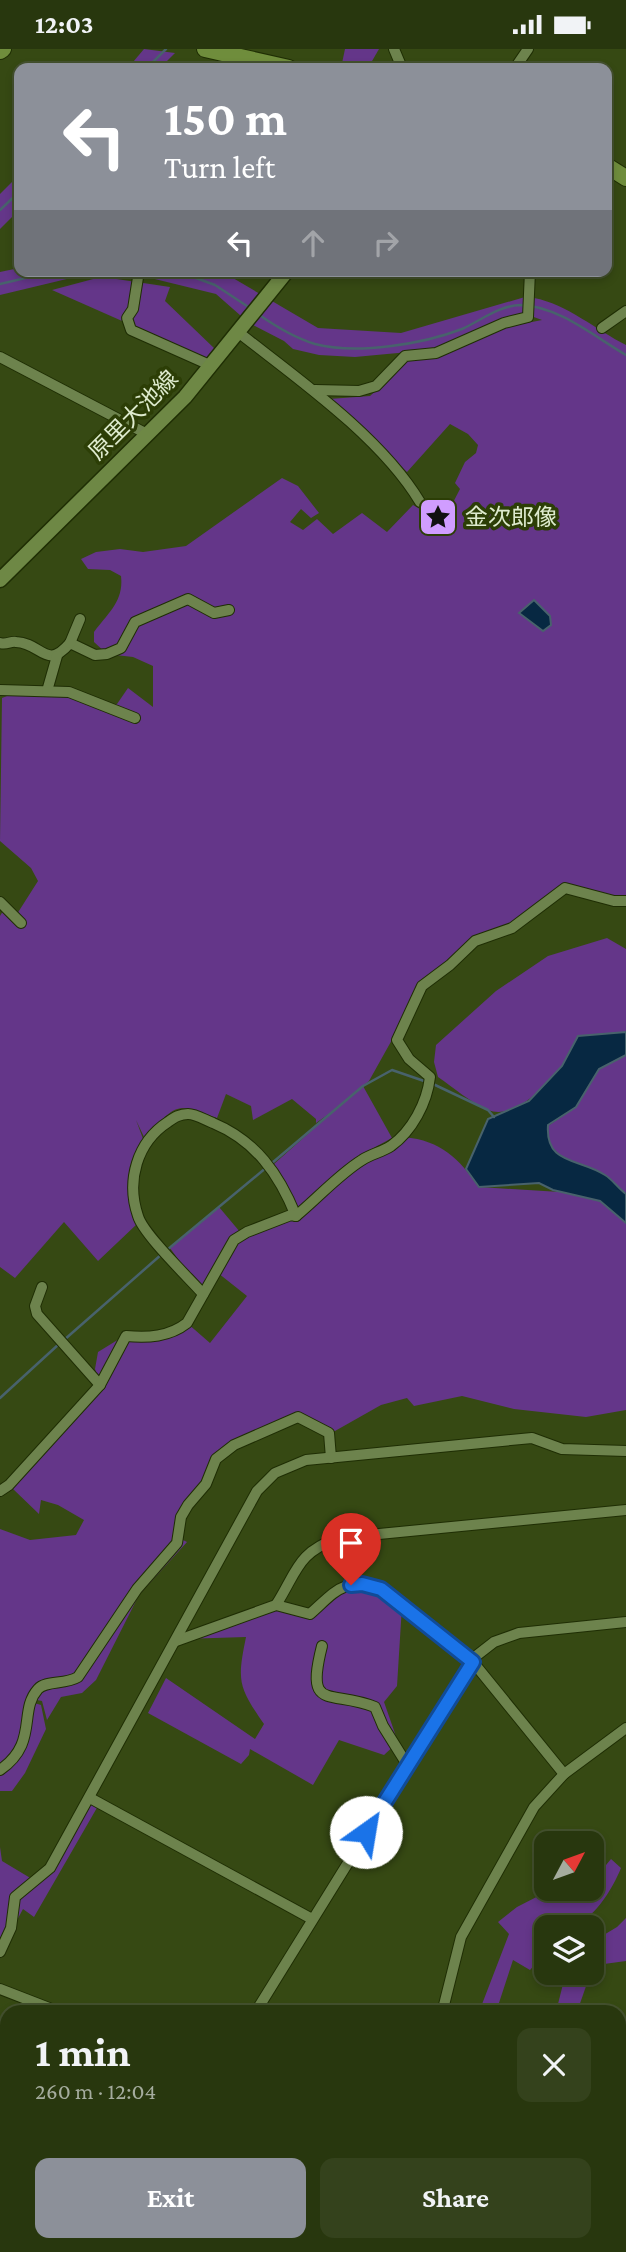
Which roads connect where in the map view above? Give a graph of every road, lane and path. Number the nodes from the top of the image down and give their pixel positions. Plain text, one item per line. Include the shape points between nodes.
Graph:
1 (205, 49) edge
2 (264, 63) edge
3 (138, 277) edge
4 (282, 277) edge
5 (529, 277) edge
6 (626, 311) edge
7 (602, 328) dead end
8 (238, 332) junction
9 (0, 358) edge
10 (212, 366) junction
11 (315, 390) junction
12 (147, 434) junction
13 (420, 502) dead end
14 (0, 580) edge
15 (229, 610) dead end
16 (80, 619) dead end
17 (0, 643) edge
18 (69, 643) junction
19 (57, 656) junction
20 (0, 690) edge
21 (47, 691) junction
22 (135, 718) dead end
23 (626, 901) edge
24 (0, 902) edge
25 (21, 923) dead end
26 (296, 1216) junction
27 (42, 1287) dead end
28 (203, 1294) junction
29 (100, 1385) junction
30 (626, 1451) edge
31 (331, 1458) junction
32 (0, 1491) edge
33 (626, 1510) edge
34 (276, 1605) junction
35 (626, 1622) edge
36 (176, 1641) junction
37 (322, 1646) dead end
38 (473, 1662) junction
39 (626, 1728) edge
40 (408, 1766) junction
41 (0, 1770) edge
42 (564, 1774) junction
43 (90, 1798) junction
44 (312, 1919) junction
45 (0, 1952) edge
46 (0, 1989) edge
47 (33, 2005) edge
48 (260, 2005) edge
49 (444, 2005) edge

1 - 2 main road
3 - 10 street via 127,318 131,330
4 - 8 main road, 原里大池線
5 - 11 street via 528,317 436,353 405,356 376,386 359,391
6 - 7 street
8 - 10 main road, 原里大池線
8 - 11 street
9 - 12 street
10 - 12 main road, 原里大池線
11 - 13 street via 406,478
12 - 14 main road, 原里大池線
15 - 18 street via 214,613 188,599 135,622 121,648 107,654 95,655
16 - 18 street
17 - 19 street via 17,642
18 - 19 street
19 - 21 street
20 - 21 street
21 - 22 street via 69,692
23 - 26 street via 565,888 512,927 475,941 422,986 397,1041 430,1077 415,1121 390,1147 362,1159
24 - 25 street
26 - 28 street via 234,1240
26 - 28 street via 280,1179 262,1155 224,1127 191,1114 180,1114 162,1126 145,1144 135,1165 138,1218
27 - 29 street via 37,1314
28 - 29 street via 187,1323 175,1332 146,1338 126,1336
29 - 32 street
30 - 31 street via 562,1449 532,1438
31 - 36 street via 286,1466 265,1481
31 - 41 street via 329,1433 298,1417 234,1445 216,1459 206,1484 181,1517 177,1543 137,1589 78,1677 44,1683 36,1690 18,1753
33 - 34 street via 338,1538 305,1555
34 - 36 street
34 - 38 street via 310,1614 343,1586 381,1589
35 - 38 street via 519,1633 494,1642
36 - 43 street
37 - 40 street via 315,1673 317,1687 335,1699 375,1707
38 - 40 street
38 - 42 street
39 - 42 street
40 - 44 street
42 - 49 street via 534,1807 475,1908 461,1937
43 - 44 street
43 - 45 street via 49,1869 15,1897 11,1928
44 - 48 street
46 - 47 street

